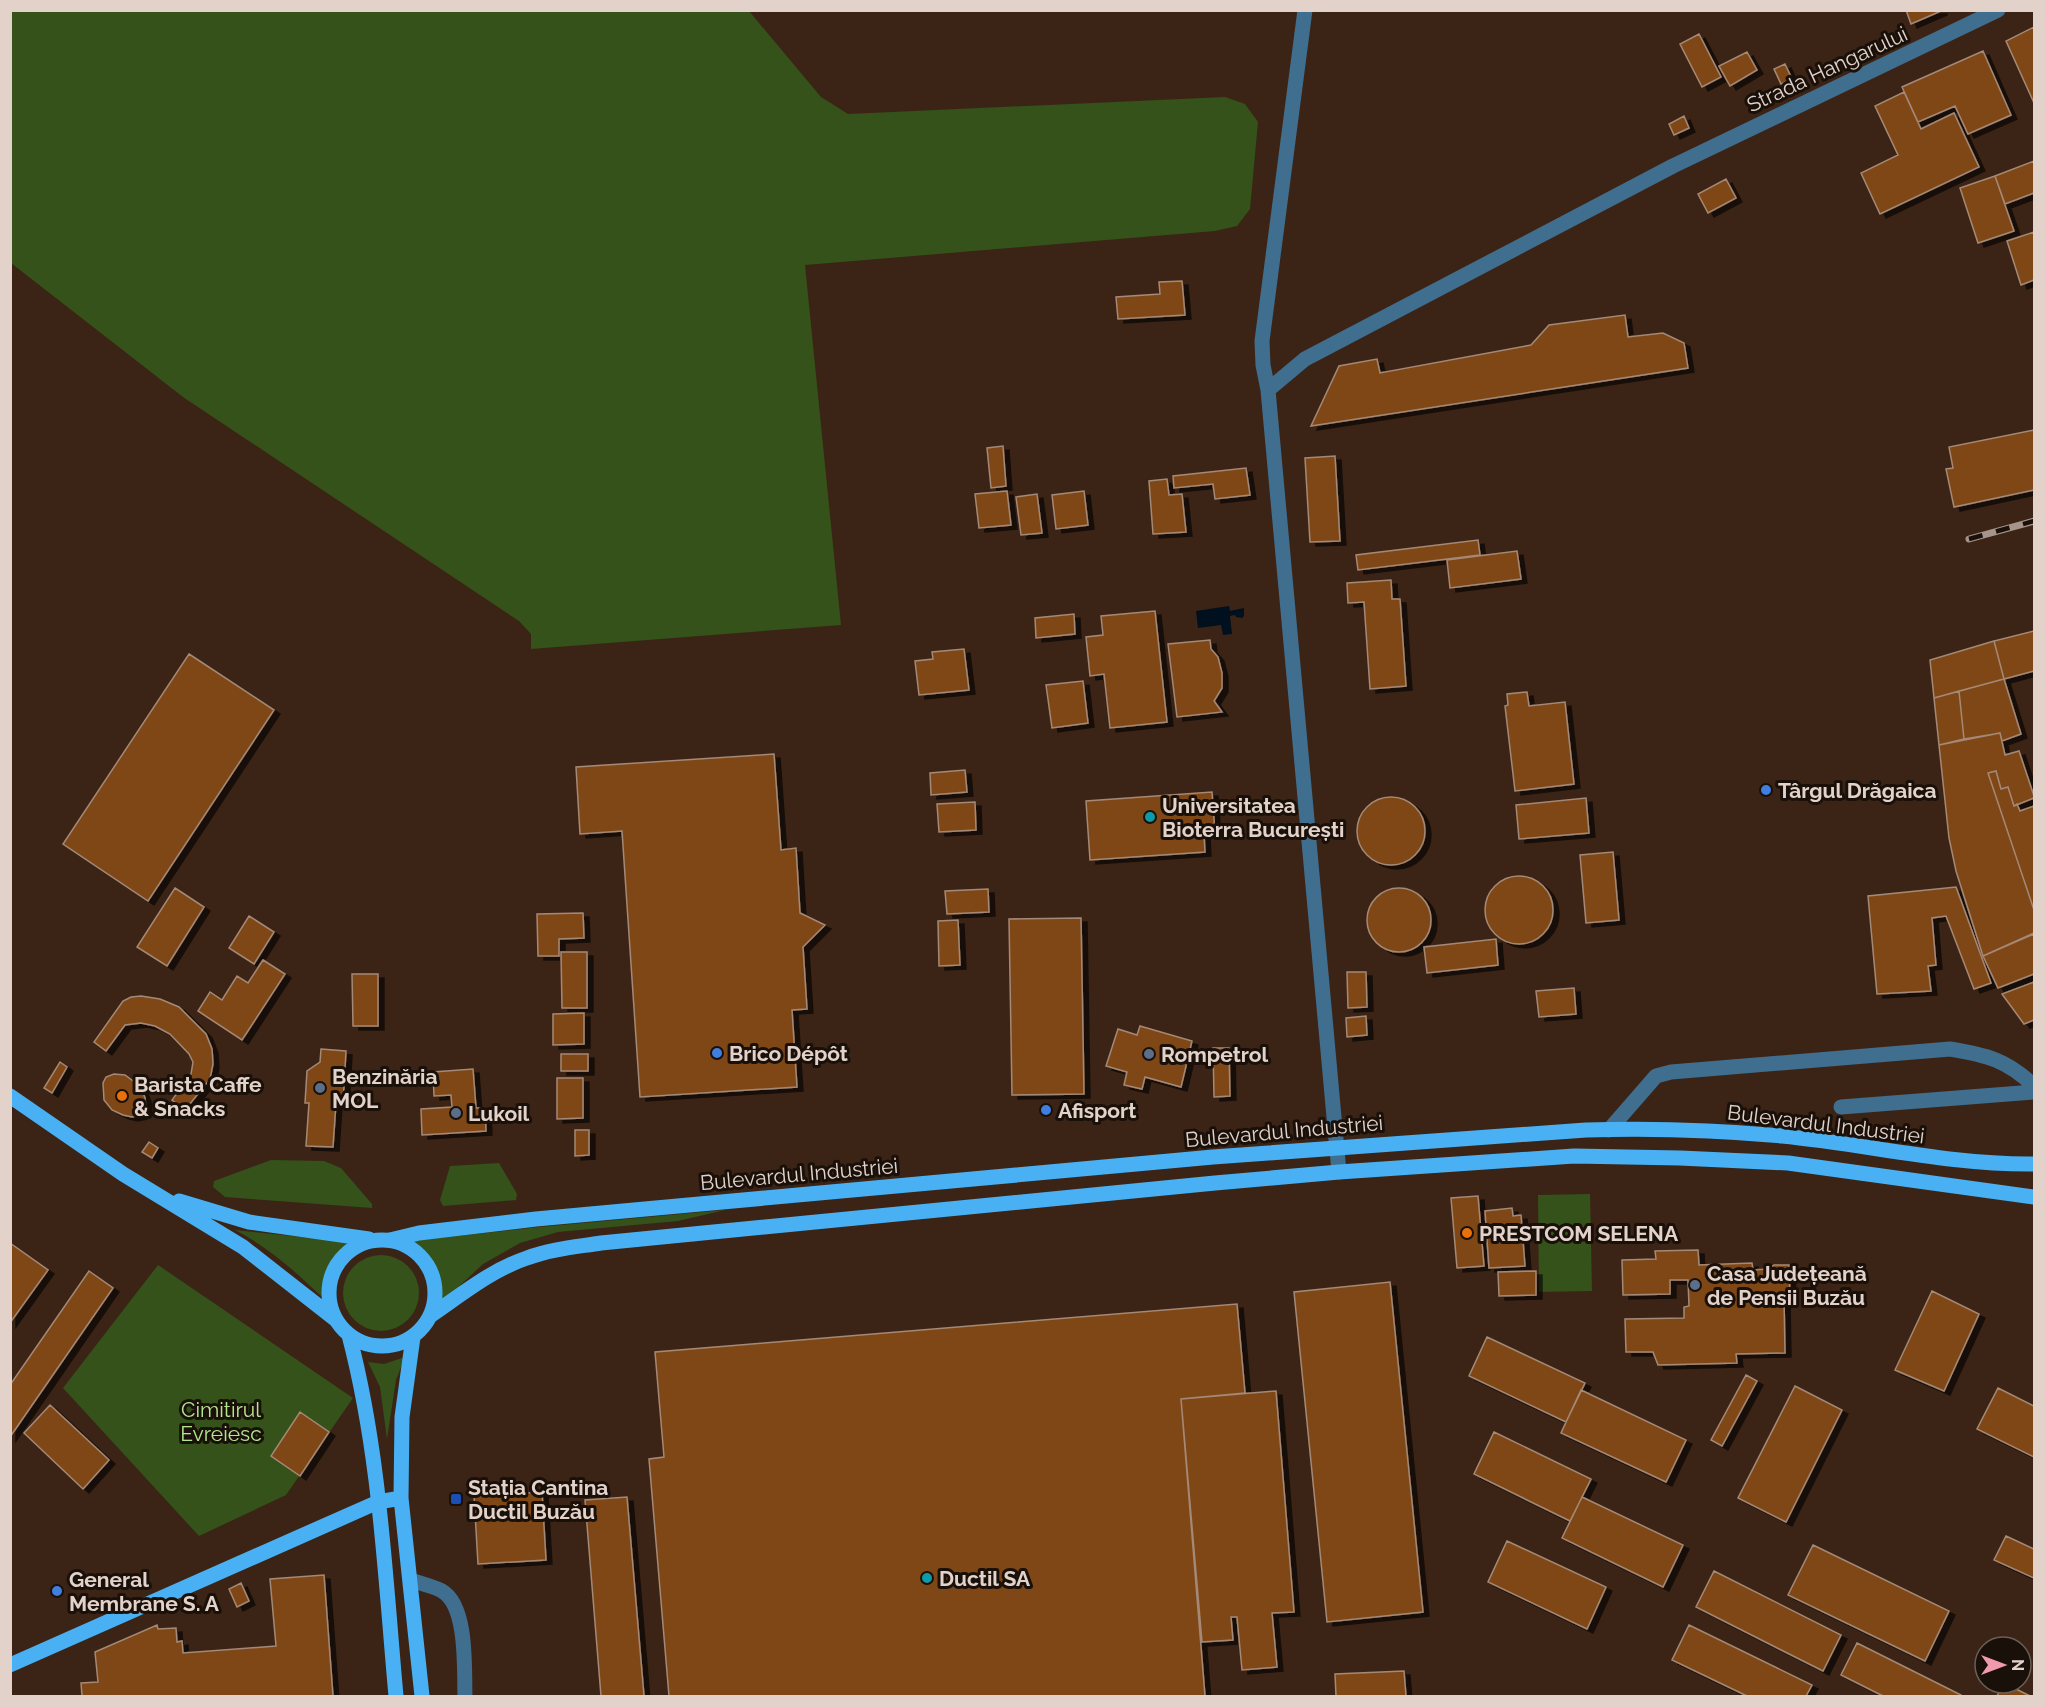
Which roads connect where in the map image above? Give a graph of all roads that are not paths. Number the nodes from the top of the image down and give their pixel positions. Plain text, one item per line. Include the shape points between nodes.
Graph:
1 (1305, 10) edge
2 (1998, 10) edge
3 (1268, 390) junction
4 (2034, 1086) edge
5 (2034, 1092) edge
6 (10, 1096) edge
7 (1841, 1107) dead end
8 (1609, 1130) junction
9 (1336, 1147) junction
10 (2034, 1164) edge
11 (1339, 1172) junction
12 (153, 1192) junction
13 (2034, 1197) edge
14 (371, 1239) junction
15 (390, 1240) junction
16 (430, 1316) junction
17 (335, 1319) junction
18 (349, 1335) junction
19 (412, 1337) junction
20 (401, 1498) junction
21 (378, 1502) junction
22 (411, 1580) junction
23 (10, 1665) edge
24 (396, 1696) edge
25 (422, 1696) edge
26 (465, 1696) edge

1 - 3 street via 1262,342
2 - 3 street, Strada Hangarului via 1673,166 1305,359
3 - 9 street
4 - 8 street via 2018,1070 1998,1060 1950,1049 1671,1072 1656,1076
5 - 7 street
6 - 12 main road
8 - 9 main road, Bulevardul Industriei
8 - 10 main road, Bulevardul Industriei via 1782,1136 1964,1161
9 - 11 street
9 - 15 main road, Bulevardul Industriei via 536,1219
11 - 13 main road, Bulevardul Industriei via 1574,1156 1680,1158 1788,1163
11 - 16 main road, Bulevardul Industriei via 554,1250 507,1266
12 - 14 main road via 249,1222
12 - 17 main road via 243,1247
14 - 15 main road
14 - 17 main road via 356,1246 333,1270 328,1286
15 - 16 main road via 418,1253 428,1266 435,1299
16 - 19 main road
17 - 18 main road
18 - 19 main road via 380,1347
18 - 21 main road via 364,1398
19 - 20 main road via 402,1417
20 - 21 main road
20 - 22 main road
21 - 23 main road
21 - 24 main road
22 - 25 main road
22 - 26 street via 444,1592 459,1616

